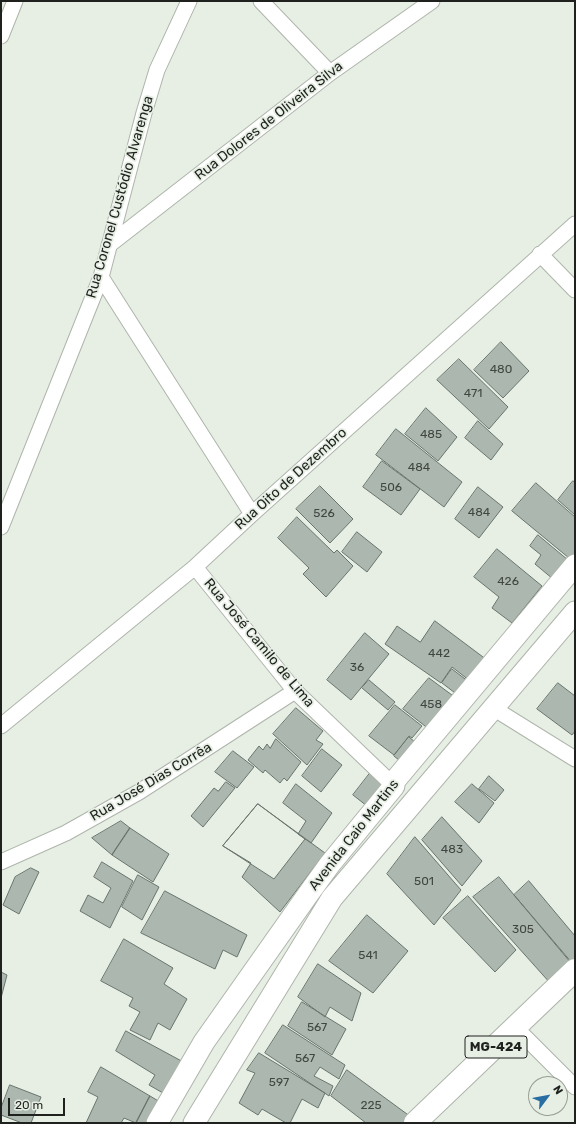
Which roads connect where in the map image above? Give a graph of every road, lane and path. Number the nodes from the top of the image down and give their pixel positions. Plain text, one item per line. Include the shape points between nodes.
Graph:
1 (15, 1) edge
2 (189, 1) edge
3 (261, 1) edge
4 (432, 1) edge
5 (277, 7) edge
6 (1, 36) edge
7 (330, 73) junction
8 (575, 224) edge
9 (109, 245) junction
10 (540, 254) junction
11 (101, 277) junction
12 (575, 290) edge
13 (252, 514) junction
14 (1, 527) edge
15 (575, 565) edge
16 (195, 567) junction
17 (575, 612) edge
18 (295, 691) junction
19 (494, 708) junction
20 (1, 726) edge
21 (575, 759) edge
22 (392, 784) junction
23 (1, 862) edge
24 (575, 970) edge
25 (516, 1028) junction
26 (575, 1087) edge
27 (157, 1123) edge
28 (194, 1123) edge
29 (415, 1123) edge

1 - 6 street
2 - 9 street, Rua Coronel Custódio Alvarenga via 157,70
3 - 5 street
4 - 7 street, Rua Dolores de Oliveira Silva
5 - 7 street
7 - 9 street, Rua Dolores de Oliveira Silva
8 - 10 street, Rua Oito de Dezembro
9 - 11 street, Rua Coronel Custódio Alvarenga
10 - 12 street
10 - 13 street, Rua Oito de Dezembro
11 - 13 street
11 - 14 street, Rua Coronel Custódio Alvarenga
13 - 16 street, Rua Oito de Dezembro
15 - 22 main road, Avenida Caio Martins
16 - 18 street, Rua José Camilo de Lima
16 - 20 street, Rua Oito de Dezembro
17 - 19 main road, Avenida Caio Martins
18 - 22 street, Rua José Camilo de Lima
18 - 23 street, Rua José Dias Corrêa via 139,792 66,833
19 - 21 street
19 - 28 main road, Avenida Caio Martins via 332,898
22 - 27 main road, Avenida Caio Martins via 394,786 330,864 204,1042
24 - 25 highway, MG-424
25 - 26 street
25 - 29 highway, MG-424

